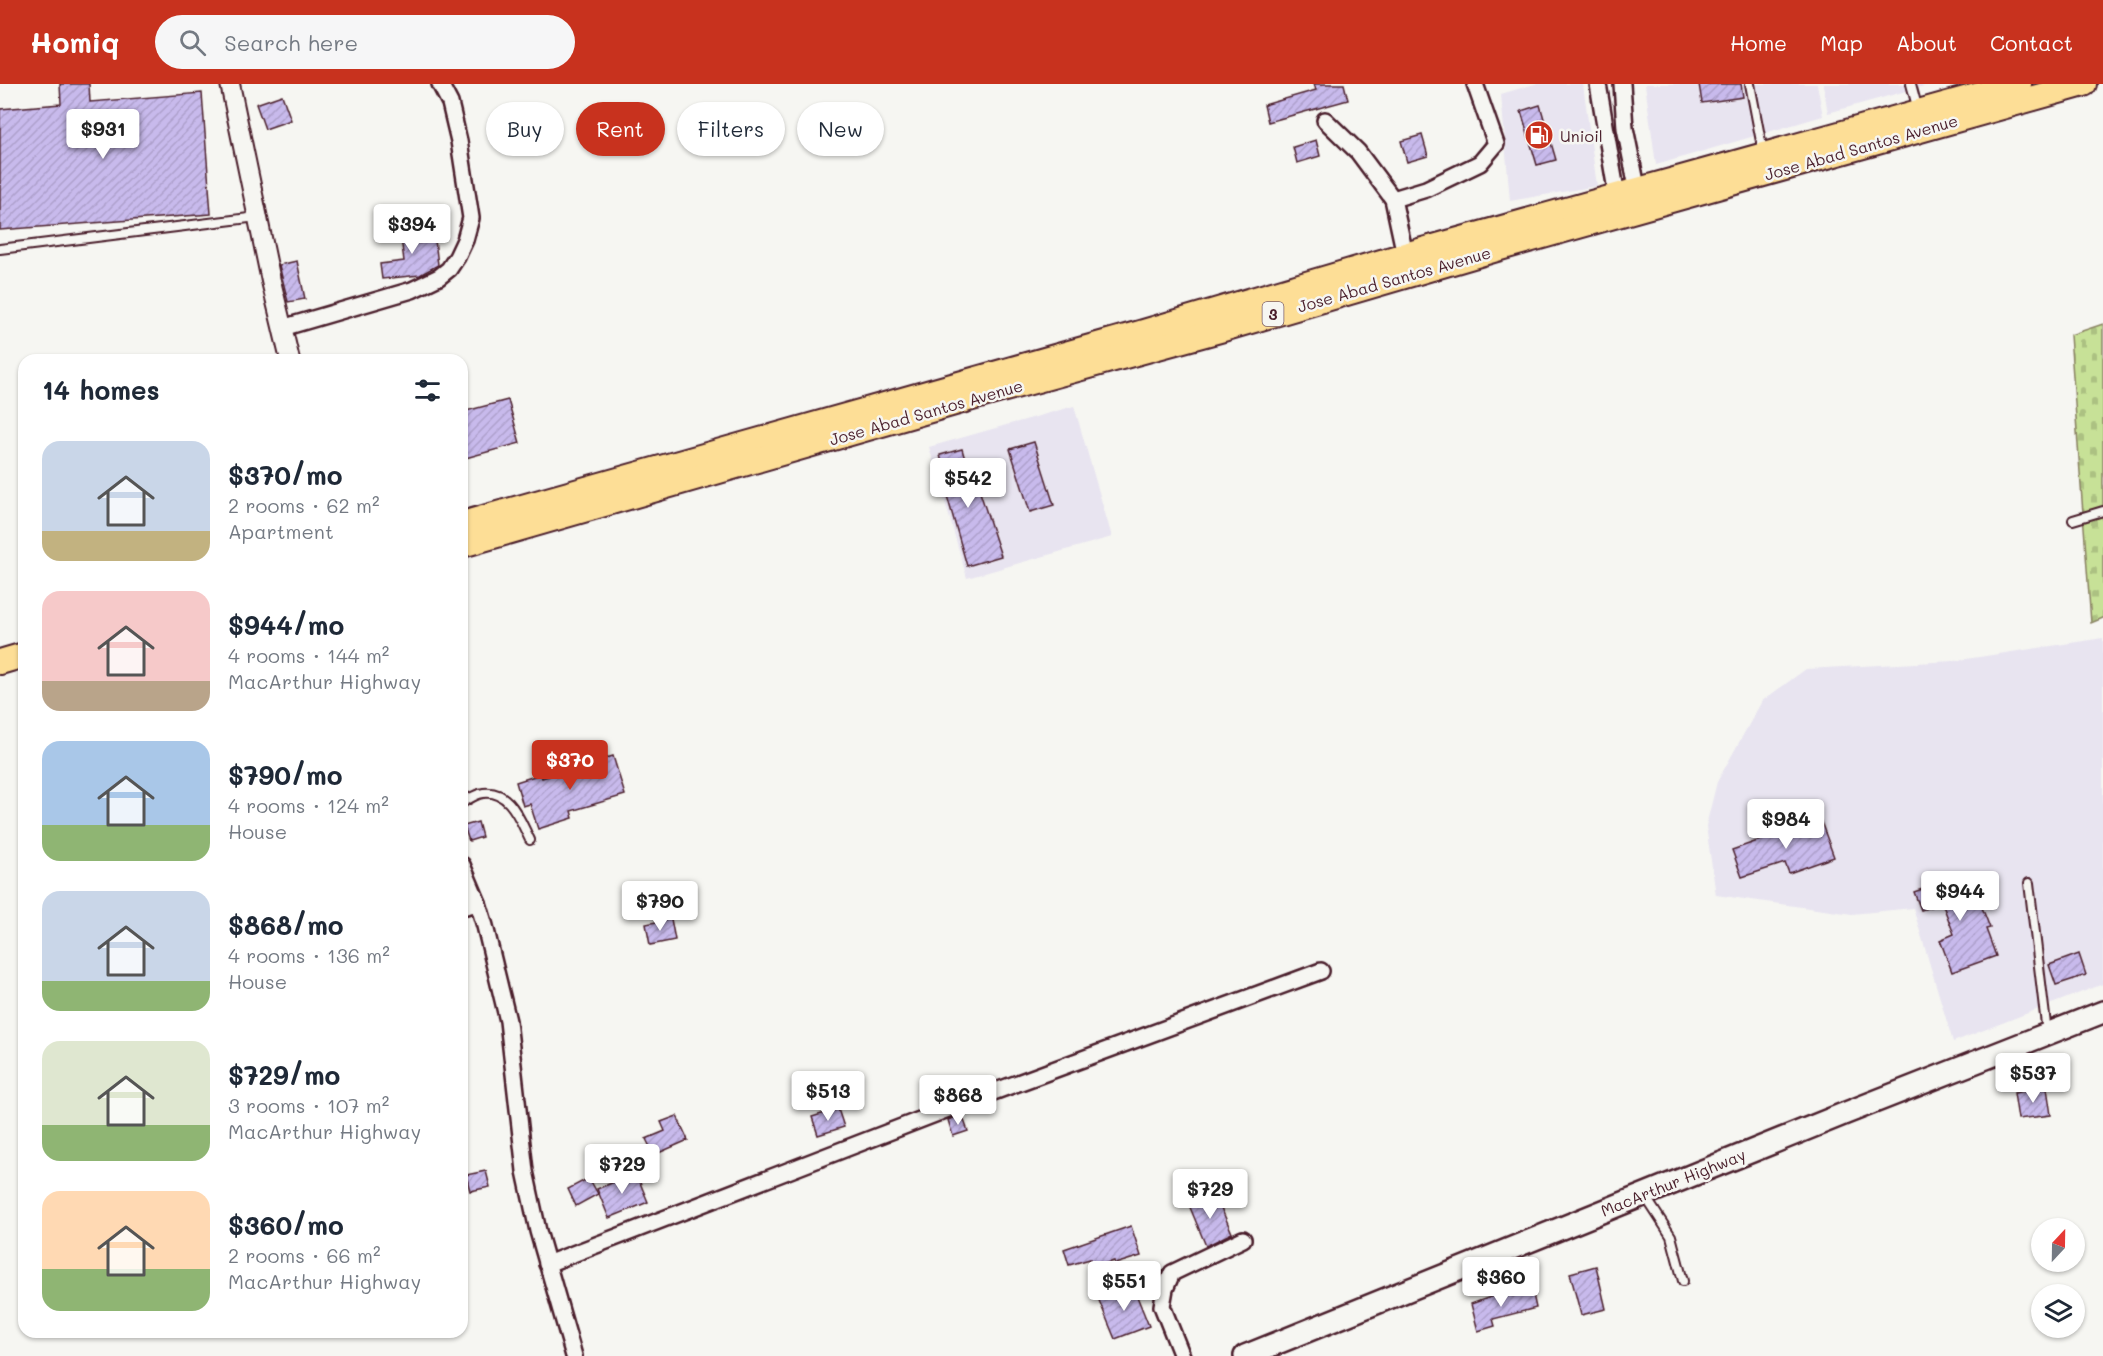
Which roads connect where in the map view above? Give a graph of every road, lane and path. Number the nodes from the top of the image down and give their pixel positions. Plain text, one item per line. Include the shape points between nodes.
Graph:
1 (230, 84) edge
2 (440, 84) edge
3 (1475, 84) edge
4 (1598, 84) edge
5 (1622, 84) edge
6 (1750, 84) edge
7 (1911, 84) edge
8 (2019, 84) edge
9 (2084, 84) edge
10 (1624, 106) junction
11 (1602, 111) junction
12 (1324, 120) dead end
13 (1922, 121) junction
14 (1628, 139) junction
15 (1608, 142) junction
16 (1766, 165) junction
17 (1393, 199) junction
18 (1629, 203) junction
19 (257, 217) junction
20 (0, 249) edge
21 (1407, 265) junction
22 (282, 327) junction
23 (289, 354) edge
24 (2103, 511) edge
25 (2073, 520) dead end
26 (468, 522) edge
27 (468, 543) edge
28 (18, 657) edge
29 (0, 662) edge
30 (468, 800) edge
31 (530, 840) dead end
32 (468, 879) edge
33 (2030, 883) dead end
34 (478, 903) junction
35 (468, 906) edge
36 (1321, 971) dead end
37 (2103, 1012) edge
38 (2048, 1034) junction
39 (1644, 1194) junction
40 (1243, 1239) dead end
41 (547, 1264) junction
42 (1683, 1281) dead end
43 (574, 1356) edge
44 (1182, 1356) edge
45 (1245, 1356) edge

1 - 19 street
2 - 22 street via 450,104 459,141 471,218 453,263 439,278 412,290
3 - 17 street via 1497,144 1480,163 1426,189
4 - 11 street
5 - 10 street
6 - 16 lane
7 - 13 lane
8 - 13 highway, Jose Abad Santos Avenue / 3
9 - 13 highway, Jose Abad Santos Avenue / 3
10 - 11 street
10 - 14 street
11 - 15 street
12 - 17 street via 1358,152
13 - 16 highway, Jose Abad Santos Avenue / 3
14 - 15 street
14 - 18 street
15 - 18 street
16 - 18 highway, Jose Abad Santos Avenue / 3
17 - 21 street
18 - 21 highway, Jose Abad Santos Avenue / 3
19 - 20 lane
19 - 22 street
21 - 26 highway, Jose Abad Santos Avenue / 3 via 1140,333
21 - 27 highway, Jose Abad Santos Avenue / 3 via 1220,330
22 - 23 street
24 - 25 lane
28 - 29 highway
30 - 31 lane via 480,794 496,794 510,801
32 - 34 street
33 - 38 lane
34 - 35 street
34 - 41 street via 508,1021 525,1172
36 - 41 street via 961,1104
37 - 38 main road, MacArthur Highway
38 - 39 main road, MacArthur Highway
39 - 42 lane via 1671,1236
39 - 45 main road, MacArthur Highway
40 - 44 street via 1172,1274 1162,1306
41 - 43 street

